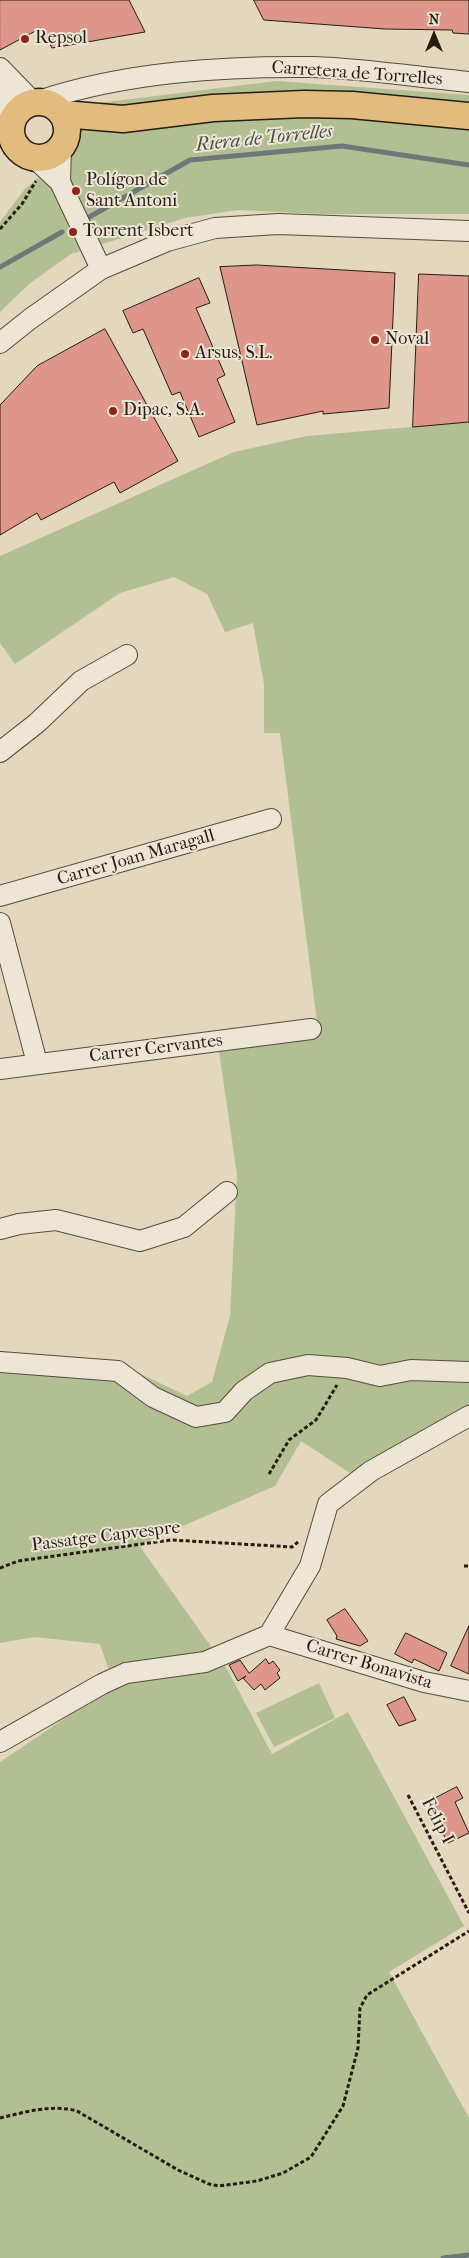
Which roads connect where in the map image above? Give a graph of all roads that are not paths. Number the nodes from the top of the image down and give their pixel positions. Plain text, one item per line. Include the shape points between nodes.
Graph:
1 (0, 68) edge
2 (0, 81) edge
3 (469, 82) edge
4 (36, 102) junction
5 (63, 114) junction
6 (469, 116) edge
7 (123, 119) junction
8 (8, 124) edge
9 (63, 144) junction
10 (24, 156) edge
11 (60, 182) junction
12 (469, 231) edge
13 (101, 269) junction
14 (0, 344) edge
15 (127, 655) dead end
16 (0, 752) edge
17 (271, 819) dead end
18 (0, 896) edge
19 (0, 923) edge
20 (311, 1029) dead end
21 (37, 1063) junction
22 (0, 1069) edge
23 (227, 1192) dead end
24 (0, 1229) edge
25 (0, 1362) edge
26 (469, 1372) edge
27 (469, 1416) edge
28 (269, 1635) junction
29 (469, 1691) edge
30 (0, 1742) edge

1 - 4 street
2 - 8 street
3 - 4 street, Carretera de Torrelles via 315,68 238,68 146,77 65,92
4 - 5 main road via 56,107
4 - 8 main road via 18,110
5 - 7 main road, Carretera de Torrelles
5 - 9 main road via 67,128
6 - 7 main road, Carretera de Torrelles via 352,105 270,104
7 - 9 main road, Carretera de Torrelles
8 - 10 main road via 12,138
9 - 10 main road via 48,156
9 - 11 street
10 - 11 street
11 - 13 street
12 - 13 street via 278,224 215,228 167,241
13 - 14 street
15 - 16 street via 81,681 37,723
17 - 18 street, Carrer Joan Maragall
19 - 21 street
20 - 21 street, Carrer Cervantes
21 - 22 street, Carrer Cervantes
23 - 24 street via 184,1227 140,1241 56,1220
25 - 26 street via 118,1371 153,1397 196,1417 225,1412 244,1391 270,1372 308,1365 347,1368 380,1376 411,1370
27 - 28 street via 371,1471 328,1504 310,1566
28 - 29 street, Carrer Bonavista via 424,1682
28 - 30 street via 205,1662 126,1674 102,1684

